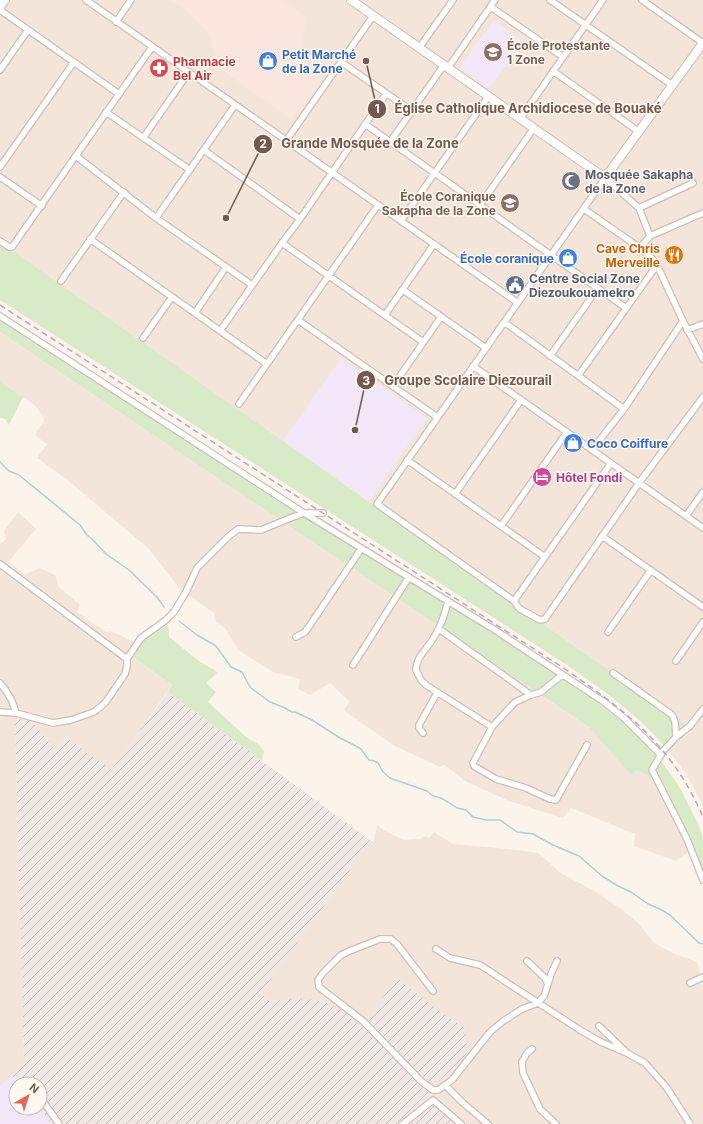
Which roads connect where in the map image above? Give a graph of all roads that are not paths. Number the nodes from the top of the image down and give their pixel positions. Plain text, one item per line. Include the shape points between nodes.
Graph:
1 (5, 0) edge
2 (86, 0) edge
3 (132, 0) edge
4 (351, 0) edge
5 (452, 0) edge
6 (495, 0) edge
7 (550, 0) edge
8 (603, 0) edge
9 (642, 0) edge
10 (0, 7) edge
11 (491, 7) junction
12 (0, 10) edge
13 (373, 16) junction
14 (116, 22) junction
15 (585, 25) junction
16 (28, 30) junction
17 (703, 43) edge
18 (152, 47) junction
19 (419, 48) junction
20 (563, 57) junction
21 (74, 62) junction
22 (341, 62) junction
23 (446, 67) junction
24 (0, 70) edge
25 (553, 71) junction
26 (189, 72) junction
27 (672, 85) junction
28 (119, 94) junction
29 (386, 94) junction
30 (488, 96) junction
31 (235, 105) junction
32 (412, 111) junction
33 (106, 112) junction
34 (520, 119) junction
35 (365, 124) junction
36 (534, 128) junction
37 (638, 131) junction
38 (143, 138) junction
39 (286, 140) junction
40 (390, 142) junction
41 (204, 150) junction
42 (76, 156) junction
43 (0, 167) edge
44 (190, 170) junction
45 (332, 173) junction
46 (435, 173) junction
47 (0, 177) edge
48 (605, 178) junction
49 (693, 183) dead end
50 (124, 192) junction
51 (378, 205) junction
52 (480, 205) junction
53 (42, 206) junction
54 (639, 208) junction
55 (584, 209) junction
56 (703, 213) edge
57 (156, 218) junction
58 (300, 219) junction
59 (401, 221) junction
60 (650, 236) junction
61 (90, 239) junction
62 (0, 241) edge
63 (282, 243) junction
64 (434, 244) junction
65 (640, 248) junction
66 (551, 255) junction
67 (656, 265) junction
68 (226, 267) junction
69 (329, 276) junction
70 (61, 281) dead end
71 (252, 285) junction
72 (598, 288) junction
73 (403, 290) junction
74 (172, 297) junction
75 (518, 303) junction
76 (626, 308) junction
77 (195, 313) junction
78 (385, 315) junction
79 (0, 316) edge
80 (441, 317) junction
81 (298, 320) junction
82 (683, 321) junction
83 (504, 322) junction
84 (703, 324) edge
85 (687, 330) junction
86 (220, 331) junction
87 (143, 338) dead end
88 (423, 342) junction
89 (486, 348) junction
90 (550, 356) junction
91 (703, 359) edge
92 (267, 364) junction
93 (474, 366) junction
94 (578, 376) junction
95 (393, 386) junction
96 (703, 397) edge
97 (521, 400) junction
98 (239, 404) dead end
99 (624, 409) junction
100 (437, 418) junction
101 (567, 432) junction
102 (592, 450) junction
103 (407, 460) junction
104 (611, 463) junction
105 (639, 483) junction
106 (703, 492) edge
107 (455, 494) junction
108 (323, 513) dead end
109 (304, 514) junction
110 (686, 516) junction
111 (501, 526) junction
112 (703, 528) edge
113 (602, 536) junction
114 (361, 549) junction
115 (545, 557) junction
116 (0, 564) edge
117 (651, 570) junction
118 (409, 578) junction
119 (448, 601) junction
120 (514, 601) junction
121 (703, 607) edge
122 (703, 622) edge
123 (439, 629) junction
124 (608, 632) dead end
125 (296, 637) dead end
126 (127, 659) junction
127 (676, 661) dead end
128 (353, 666) dead end
129 (613, 673) dead end
130 (562, 675) junction
131 (0, 683) edge
132 (438, 693) junction
133 (531, 695) junction
134 (703, 709) edge
135 (0, 712) edge
136 (16, 713) junction
137 (492, 727) junction
138 (423, 733) dead end
139 (676, 737) junction
140 (587, 745) dead end
141 (661, 755) junction
142 (703, 880) edge
143 (436, 949) dead end
144 (527, 961) dead end
145 (557, 961) dead end
146 (703, 977) edge
147 (690, 983) dead end
148 (548, 984) junction
149 (433, 991) dead end
150 (538, 1003) junction
151 (599, 1026) dead end
152 (532, 1049) dead end
153 (627, 1053) junction
154 (446, 1086) junction
155 (48, 1108) edge
156 (59, 1124) edge
157 (403, 1124) edge
158 (461, 1124) edge
159 (488, 1124) edge
160 (556, 1124) edge
161 (690, 1124) edge

1 - 10 street
2 - 14 street
3 - 14 street
4 - 13 street
5 - 19 street
6 - 11 street
7 - 15 street
8 - 15 street
9 - 17 street
11 - 20 street
11 - 23 street
12 - 16 street
13 - 19 street
13 - 22 street
14 - 18 street
15 - 20 street
15 - 27 street
16 - 21 street
16 - 24 street
17 - 27 street
18 - 26 street
18 - 28 street
19 - 23 street
20 - 25 street
21 - 28 street
21 - 43 street
22 - 29 street
22 - 39 street
23 - 30 street
23 - 32 street
25 - 34 street
25 - 37 street
26 - 31 street
26 - 38 street
27 - 37 street
28 - 33 street
29 - 32 street
29 - 35 street
30 - 34 street
30 - 46 street
31 - 39 street
31 - 41 street
32 - 40 street
33 - 38 street
33 - 42 street
34 - 36 street
35 - 40 street
35 - 45 street
36 - 48 street
36 - 52 street
37 - 48 street
38 - 44 street
39 - 45 street
40 - 46 street
41 - 44 street
41 - 58 street
42 - 50 street
42 - 53 street
44 - 57 street
45 - 51 street
45 - 58 street
46 - 52 street
46 - 59 street
47 - 53 street
48 - 54 street
48 - 55 street
49 - 54 street
50 - 57 street
50 - 61 street
51 - 59 street
51 - 69 street
52 - 66 street
53 - 62 street via 12,247
54 - 60 street
55 - 65 street
55 - 66 street
56 - 60 street
57 - 68 street
58 - 63 street
59 - 64 street
60 - 65 street
61 - 70 street
61 - 74 street
63 - 69 street
63 - 71 street
64 - 73 street
64 - 75 street
65 - 67 street
66 - 72 street
66 - 75 street
67 - 76 street
67 - 82 street
68 - 71 street
68 - 77 street
69 - 78 street
69 - 81 street
71 - 86 street
72 - 76 street
72 - 90 street
73 - 78 street
73 - 80 street
74 - 77 street
74 - 87 street
75 - 83 street
76 - 94 street
77 - 86 street
78 - 88 street
79 - 109 street
80 - 88 street
80 - 89 street
81 - 92 street
81 - 95 street
82 - 85 street
82 - 99 street
83 - 89 street
83 - 90 street
84 - 85 street
85 - 91 street
86 - 92 street
88 - 95 street
89 - 93 street
90 - 94 street
92 - 98 street
93 - 97 street
93 - 100 street
94 - 99 street
95 - 100 street
96 - 105 street
97 - 101 street
97 - 107 street
99 - 102 street
100 - 103 street
101 - 102 street
101 - 111 street
102 - 104 street
103 - 107 street
103 - 120 street via 377,504
104 - 105 street
104 - 115 street
105 - 110 street
105 - 113 street
106 - 110 street
107 - 111 street
108 - 109 street
109 - 114 street
109 - 126 street via 265,530 238,529 228,537 198,568 174,612 141,638
110 - 112 street
111 - 115 street
113 - 117 street
113 - 120 street via 545,619 540,620 520,609
114 - 118 street
114 - 125 street via 308,628
115 - 120 street
116 - 126 street
117 - 121 street
117 - 124 street
118 - 119 street
118 - 128 street
119 - 123 street
119 - 130 street
122 - 127 street
123 - 132 street via 418,659 416,670 421,680
123 - 133 street
126 - 136 street via 125,674 105,702 94,712 70,720 52,722
129 - 139 street via 671,714 676,722
130 - 133 street via 541,692
130 - 141 street via 624,718
131 - 136 street via 13,703
132 - 137 street
132 - 138 street via 419,725
133 - 137 street via 515,702
134 - 139 street via 690,726
135 - 136 street
137 - 140 street via 474,759 474,766 496,780 526,788 550,799 556,800
139 - 141 street
141 - 142 street via 652,770
143 - 150 street via 450,958 480,965
144 - 148 street
145 - 148 street
146 - 147 street
148 - 150 street via 544,996
149 - 154 street via 397,944 391,940 380,939 341,955 318,980 319,987 363,1021 422,1082 433,1090
150 - 153 street via 601,1042
150 - 154 street via 522,1009 490,1032
151 - 153 street
152 - 160 street via 522,1062 523,1073 540,1109
153 - 161 street via 645,1063 654,1072
154 - 159 street
155 - 156 street
157 - 158 street via 433,1100

